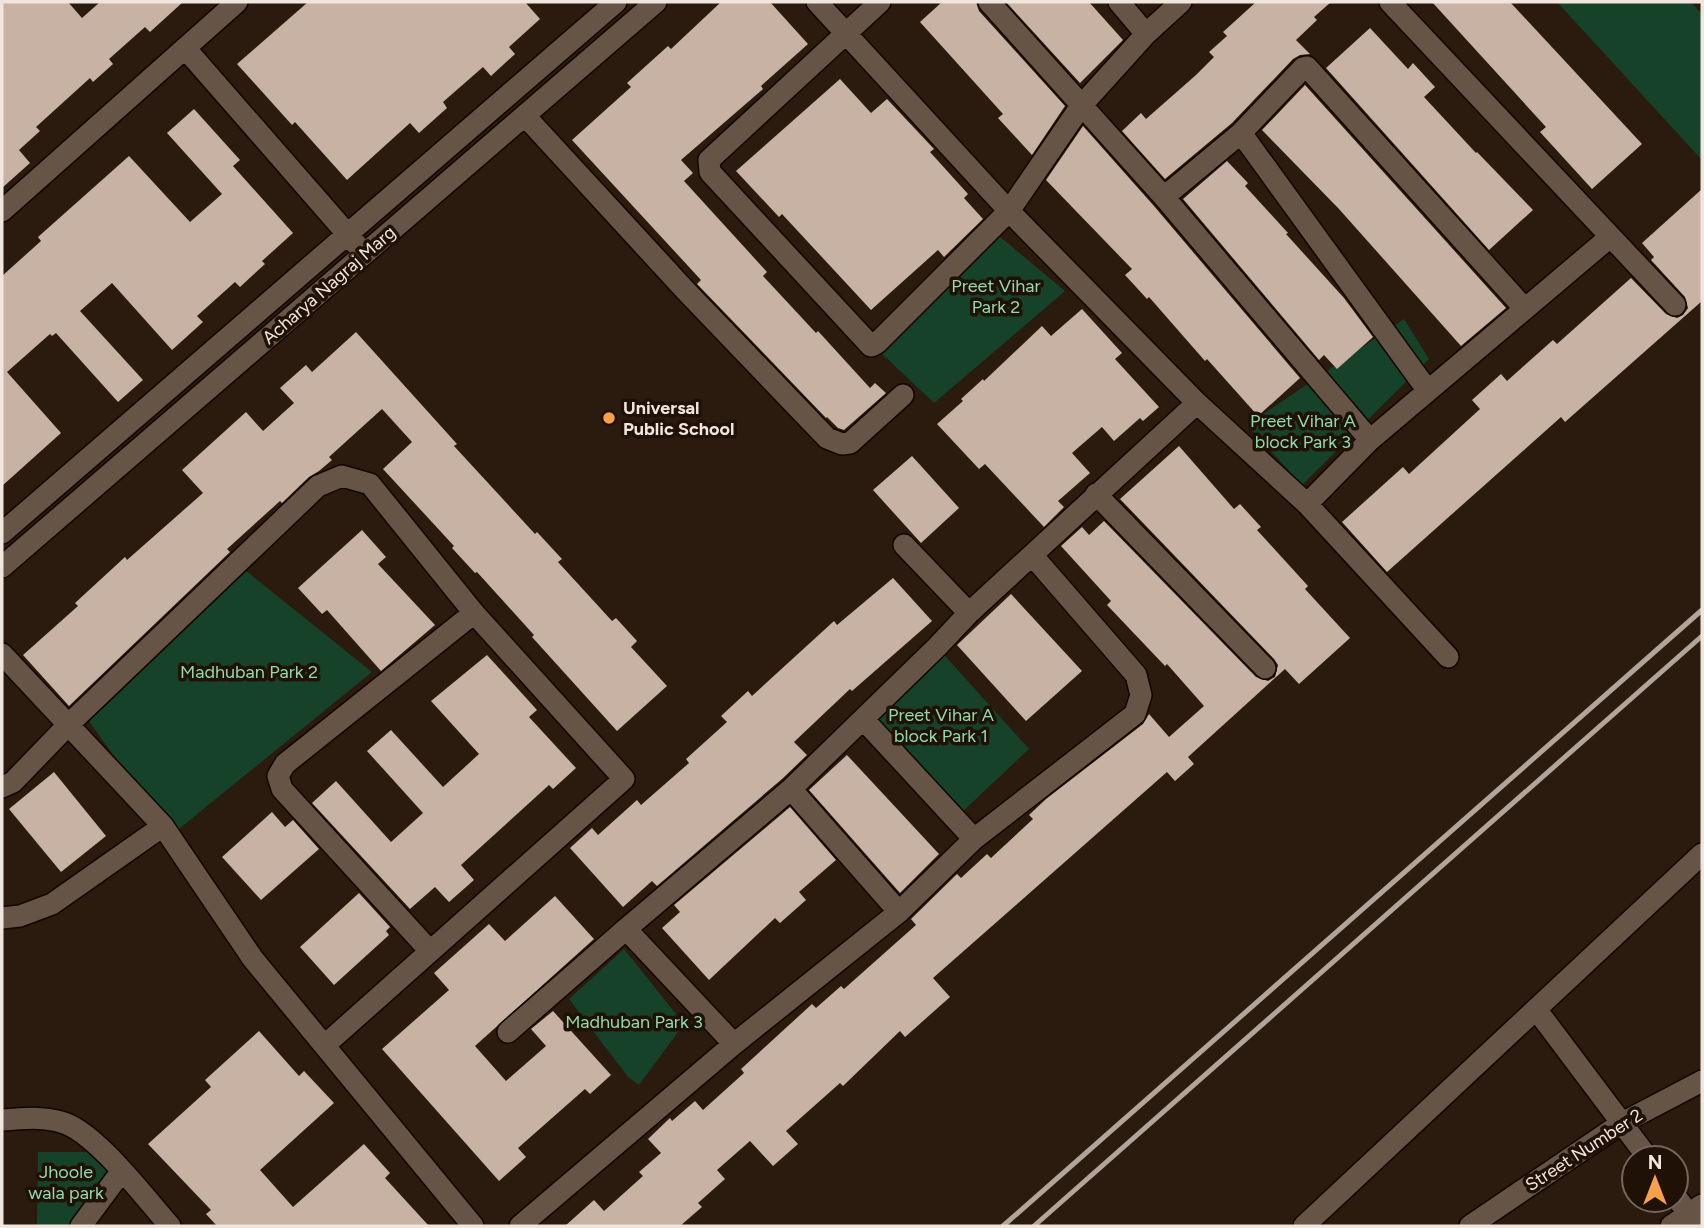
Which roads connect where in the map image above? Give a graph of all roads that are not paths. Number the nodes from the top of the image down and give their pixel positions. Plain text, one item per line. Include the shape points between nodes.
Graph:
1 (237, 2) edge
2 (616, 2) edge
3 (656, 2) edge
4 (817, 2) edge
5 (880, 2) edge
6 (989, 2) edge
7 (1119, 2) edge
8 (1181, 2) edge
9 (1390, 2) edge
10 (847, 33) junction
11 (1146, 34) junction
12 (184, 48) junction
13 (1081, 106) junction
14 (526, 117) junction
15 (1241, 133) junction
16 (1164, 197) junction
17 (2, 211) edge
18 (1009, 211) junction
19 (348, 234) junction
20 (1610, 237) junction
21 (365, 255) junction
22 (1675, 305) dead end
23 (1525, 309) junction
24 (1428, 391) junction
25 (904, 395) dead end
26 (1196, 403) junction
27 (1370, 440) junction
28 (1096, 494) junction
29 (1307, 504) junction
30 (2, 533) edge
31 (904, 545) dead end
32 (1032, 555) junction
33 (2, 567) edge
34 (474, 613) junction
35 (969, 613) junction
36 (2, 653) edge
37 (1448, 657) dead end
38 (1265, 668) dead end
39 (863, 719) junction
40 (67, 726) junction
41 (2, 788) edge
42 (791, 789) junction
43 (163, 826) junction
44 (974, 839) junction
45 (1702, 854) edge
46 (899, 912) junction
47 (2, 918) edge
48 (626, 929) junction
49 (430, 951) junction
50 (1536, 1009) junction
51 (508, 1032) dead end
52 (734, 1044) junction
53 (325, 1045) junction
54 (1702, 1081) edge
55 (2, 1120) edge
56 (1622, 1123) junction
57 (1638, 1144) edge
58 (121, 1172) junction
59 (81, 1226) edge
60 (170, 1226) edge
61 (473, 1226) edge
62 (520, 1226) edge
63 (1304, 1226) edge
64 (1470, 1226) edge

1 - 12 street
2 - 19 street, Acharya Nagraj Marg
3 - 14 street, Acharya Nagraj Marg
4 - 10 street
5 - 10 street
6 - 13 street
7 - 11 street
8 - 11 street
9 - 20 street
10 - 18 street
10 - 18 street via 711,156 710,172 868,345 877,343
11 - 13 street
12 - 17 street
12 - 19 street
13 - 16 street
13 - 18 street
14 - 21 street, Acharya Nagraj Marg
14 - 25 street via 827,438 850,443
15 - 16 street
15 - 23 street via 1303,68 1310,68
15 - 24 street
16 - 27 street
18 - 26 street
19 - 21 street
19 - 30 street, Acharya Nagraj Marg
20 - 22 street
20 - 23 street
21 - 33 street, Acharya Nagraj Marg
23 - 24 street
24 - 27 street
26 - 28 street
26 - 29 street
27 - 29 street
28 - 32 street
28 - 38 street
29 - 37 street
31 - 35 street
32 - 35 street
32 - 44 street via 1136,675 1141,695 1135,714
34 - 40 street via 370,484 342,476 318,486
34 - 49 street via 624,779
34 - 49 street via 285,764 278,776 282,789
35 - 39 street
36 - 40 street
39 - 42 street
39 - 44 street
40 - 41 street
40 - 43 street
42 - 46 street
42 - 48 street
43 - 47 street via 52,904
43 - 53 street via 253,959
44 - 46 street
45 - 50 street
46 - 52 street
48 - 51 street
48 - 52 street
49 - 53 street
50 - 56 street
50 - 63 street
52 - 62 street
53 - 61 street
54 - 56 street, Street Number 2
55 - 58 street via 64,1122 86,1134
56 - 57 street
56 - 64 street, Street Number 2
58 - 59 street
58 - 60 street

